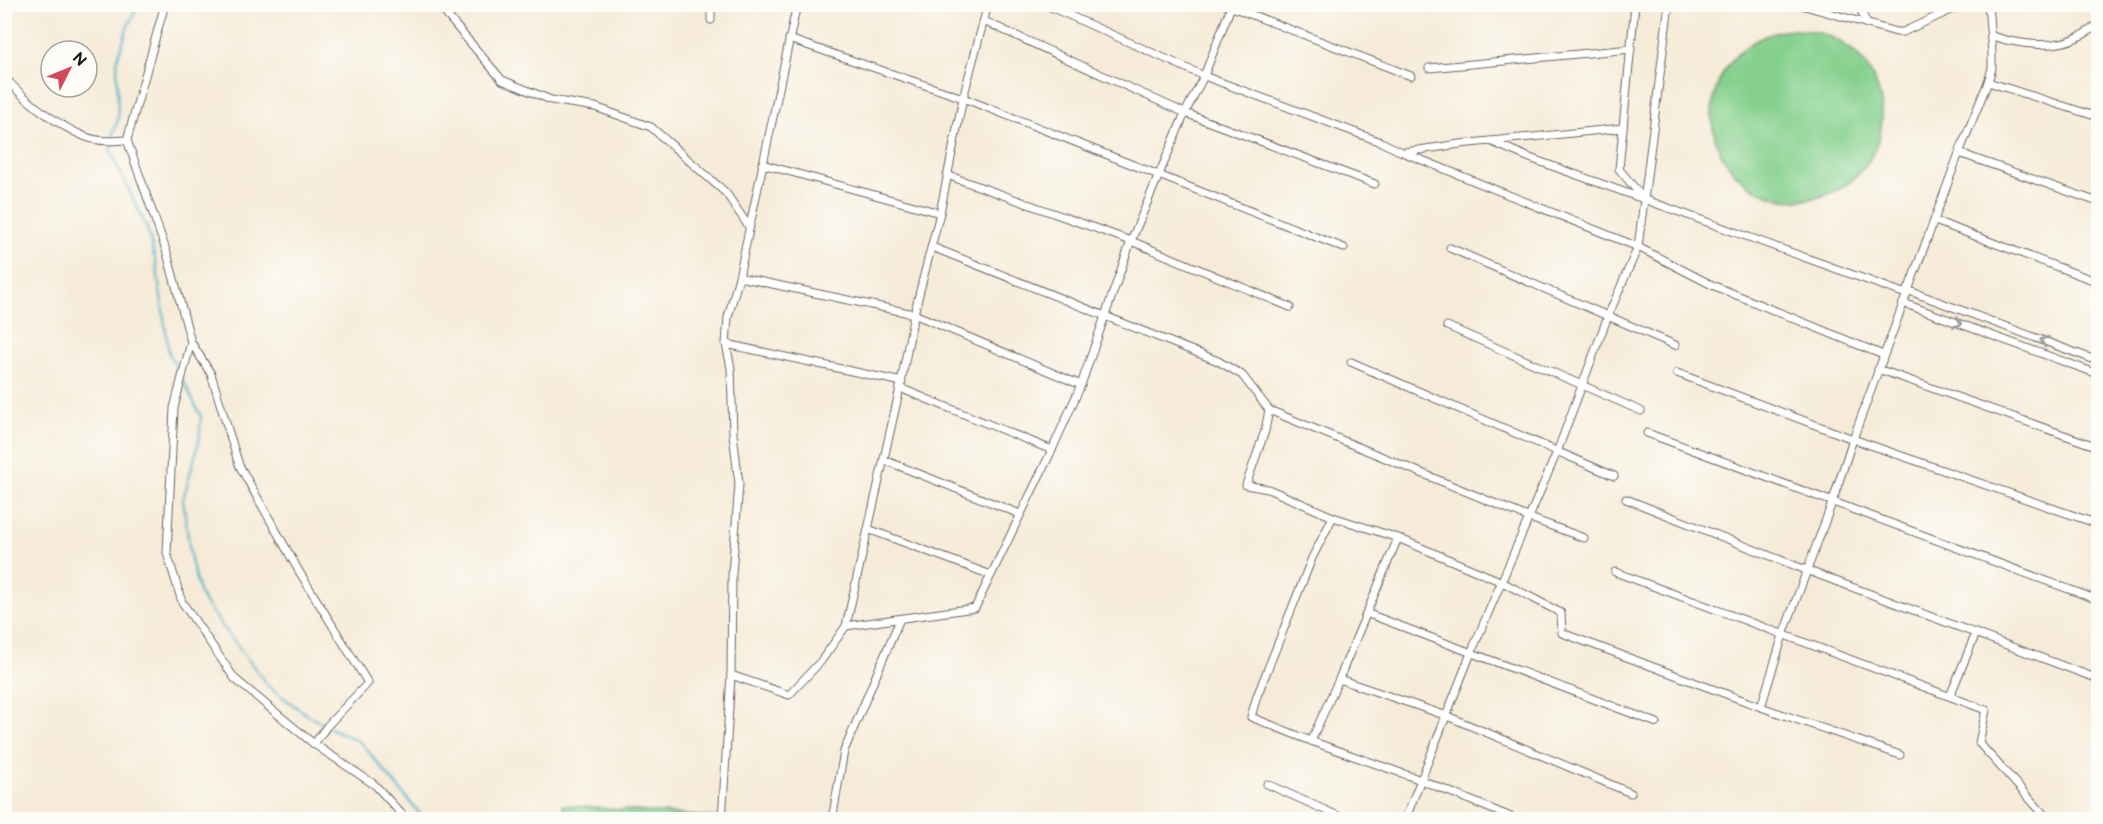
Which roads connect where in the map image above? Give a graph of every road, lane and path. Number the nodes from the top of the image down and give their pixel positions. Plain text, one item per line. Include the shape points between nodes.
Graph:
1 (165, 4) edge
2 (441, 4) edge
3 (711, 4) edge
4 (797, 4) edge
5 (988, 4) edge
6 (1044, 4) edge
7 (1635, 4) edge
8 (1669, 4) edge
9 (1797, 4) edge
10 (1858, 4) edge
11 (1942, 4) edge
12 (1964, 4) edge
13 (1988, 4) edge
14 (1229, 5) edge
15 (1946, 13) junction
16 (711, 20) dead end
17 (984, 21) junction
18 (1867, 24) junction
19 (2098, 24) edge
20 (1992, 36) junction
21 (789, 39) junction
22 (1631, 49) junction
23 (1429, 68) dead end
24 (4, 76) edge
25 (1204, 76) junction
26 (1411, 76) dead end
27 (1988, 82) junction
28 (963, 98) junction
29 (1185, 113) junction
30 (2096, 114) edge
31 (1623, 128) junction
32 (127, 140) junction
33 (1490, 141) junction
34 (1402, 153) junction
35 (1959, 153) junction
36 (762, 164) junction
37 (1160, 174) junction
38 (947, 175) junction
39 (1375, 184) dead end
40 (1644, 198) junction
41 (2098, 202) edge
42 (940, 213) junction
43 (1935, 220) junction
44 (749, 227) junction
45 (1131, 241) junction
46 (932, 247) junction
47 (1344, 248) dead end
48 (1450, 248) dead end
49 (1638, 248) junction
50 (739, 277) junction
51 (2098, 282) edge
52 (1907, 292) junction
53 (1903, 303) junction
54 (1290, 307) dead end
55 (914, 314) junction
56 (1106, 316) junction
57 (1608, 316) junction
58 (1447, 326) dead end
59 (190, 342) junction
60 (726, 344) junction
61 (1675, 345) dead end
62 (1883, 355) junction
63 (2098, 361) edge
64 (1351, 362) dead end
65 (1878, 369) junction
66 (1677, 373) dead end
67 (2098, 374) edge
68 (901, 385) junction
69 (1081, 385) junction
70 (1582, 385) junction
71 (1269, 410) junction
72 (1641, 411) dead end
73 (1647, 433) dead end
74 (1852, 439) junction
75 (2098, 447) edge
76 (1052, 450) junction
77 (1557, 452) junction
78 (884, 460) junction
79 (1614, 476) dead end
80 (1626, 499) dead end
81 (1832, 502) junction
82 (1020, 514) junction
83 (1333, 517) junction
84 (1530, 518) junction
85 (2098, 524) edge
86 (868, 529) junction
87 (1398, 538) junction
88 (1584, 538) dead end
89 (1806, 570) junction
90 (1615, 572) dead end
91 (992, 575) junction
92 (1502, 582) junction
93 (2098, 600) edge
94 (1366, 613) junction
95 (900, 619) junction
96 (846, 626) junction
97 (1976, 633) junction
98 (1783, 634) junction
99 (1471, 653) junction
100 (731, 675) junction
101 (2098, 679) edge
102 (1339, 680) junction
103 (1950, 696) junction
104 (1761, 707) junction
105 (1447, 716) junction
106 (1657, 723) dead end
107 (1311, 741) junction
108 (314, 744) junction
109 (1900, 755) dead end
110 (1421, 780) junction
111 (1266, 784) dead end
112 (1631, 793) dead end
113 (407, 819) edge
114 (722, 819) edge
115 (832, 819) edge
116 (1347, 819) edge
117 (1405, 819) edge
118 (1518, 819) edge
119 (2049, 819) edge

1 - 32 street
2 - 44 street via 502,80 551,100 595,106 651,127 726,193
3 - 16 street
4 - 21 street
5 - 17 street
6 - 25 street
7 - 22 street
8 - 40 street
9 - 18 street
10 - 18 street
11 - 15 street
12 - 15 street
13 - 20 street
14 - 25 street
14 - 26 street
15 - 18 street via 1904,32
17 - 28 street
17 - 29 street
19 - 20 street via 2076,38 2055,44 2011,42
20 - 27 street
21 - 28 street
21 - 36 street
22 - 23 street
22 - 31 street
24 - 32 street via 55,121 87,138
25 - 29 street
25 - 34 street
27 - 30 street
27 - 35 street
28 - 37 street
28 - 38 street
29 - 37 street
29 - 39 street
31 - 33 street
31 - 40 street via 1619,169
32 - 59 street via 167,253
33 - 34 street
33 - 40 street
34 - 49 street
35 - 41 street
35 - 43 street
36 - 42 street
36 - 44 street
37 - 45 street
37 - 47 street
38 - 42 street
38 - 45 street
40 - 49 street
40 - 52 street
42 - 46 street
43 - 51 street
43 - 52 street
44 - 50 street
45 - 54 street
45 - 56 street
46 - 55 street
46 - 56 street
48 - 57 street
49 - 57 street
49 - 62 street via 1712,285
50 - 55 street
50 - 60 street via 728,317
52 - 53 street
63 -> 52 street
53 - 62 street
53 -> 67 street
55 - 68 street
55 - 69 street
56 - 69 street
56 - 71 street via 1218,361 1242,375
57 - 61 street
57 - 70 street
58 - 70 street
59 - 108 street via 174,408 167,553 182,602 235,679
59 - 108 street via 211,374 239,465 368,683
60 - 68 street
60 - 100 street via 739,484 732,574
62 - 65 street
64 - 77 street
65 - 74 street
65 - 75 street
66 - 74 street
68 - 76 street
68 - 78 street
69 - 76 street
70 - 72 street
70 - 77 street
71 - 83 street via 1246,485 1268,489
71 - 84 street
73 - 81 street
74 - 81 street
74 - 85 street
76 - 82 street
77 - 79 street
77 - 84 street
78 - 82 street
78 - 86 street
80 - 89 street
81 - 89 street
81 - 93 street
82 - 91 street
83 - 87 street
83 - 107 street via 1312,558 1251,717
84 - 88 street
84 - 92 street
86 - 91 street
86 - 96 street
87 - 92 street
87 - 94 street
89 - 97 street
89 - 98 street
90 - 98 street
91 - 95 street via 975,608
92 - 99 street
92 - 104 street via 1561,613 1562,633
94 - 99 street
94 - 102 street
95 - 96 street
95 - 115 street via 844,750
96 - 100 street via 821,661 789,695
97 - 101 street
97 - 103 street
98 - 103 street
98 - 104 street
99 - 105 street
99 - 106 street
100 - 114 street
102 - 105 street
102 - 107 street
103 - 119 street via 1986,710 1979,743
104 - 109 street
105 - 110 street
105 - 112 street
107 - 110 street
108 - 113 street via 375,785
110 - 117 street
110 - 118 street
111 - 116 street

